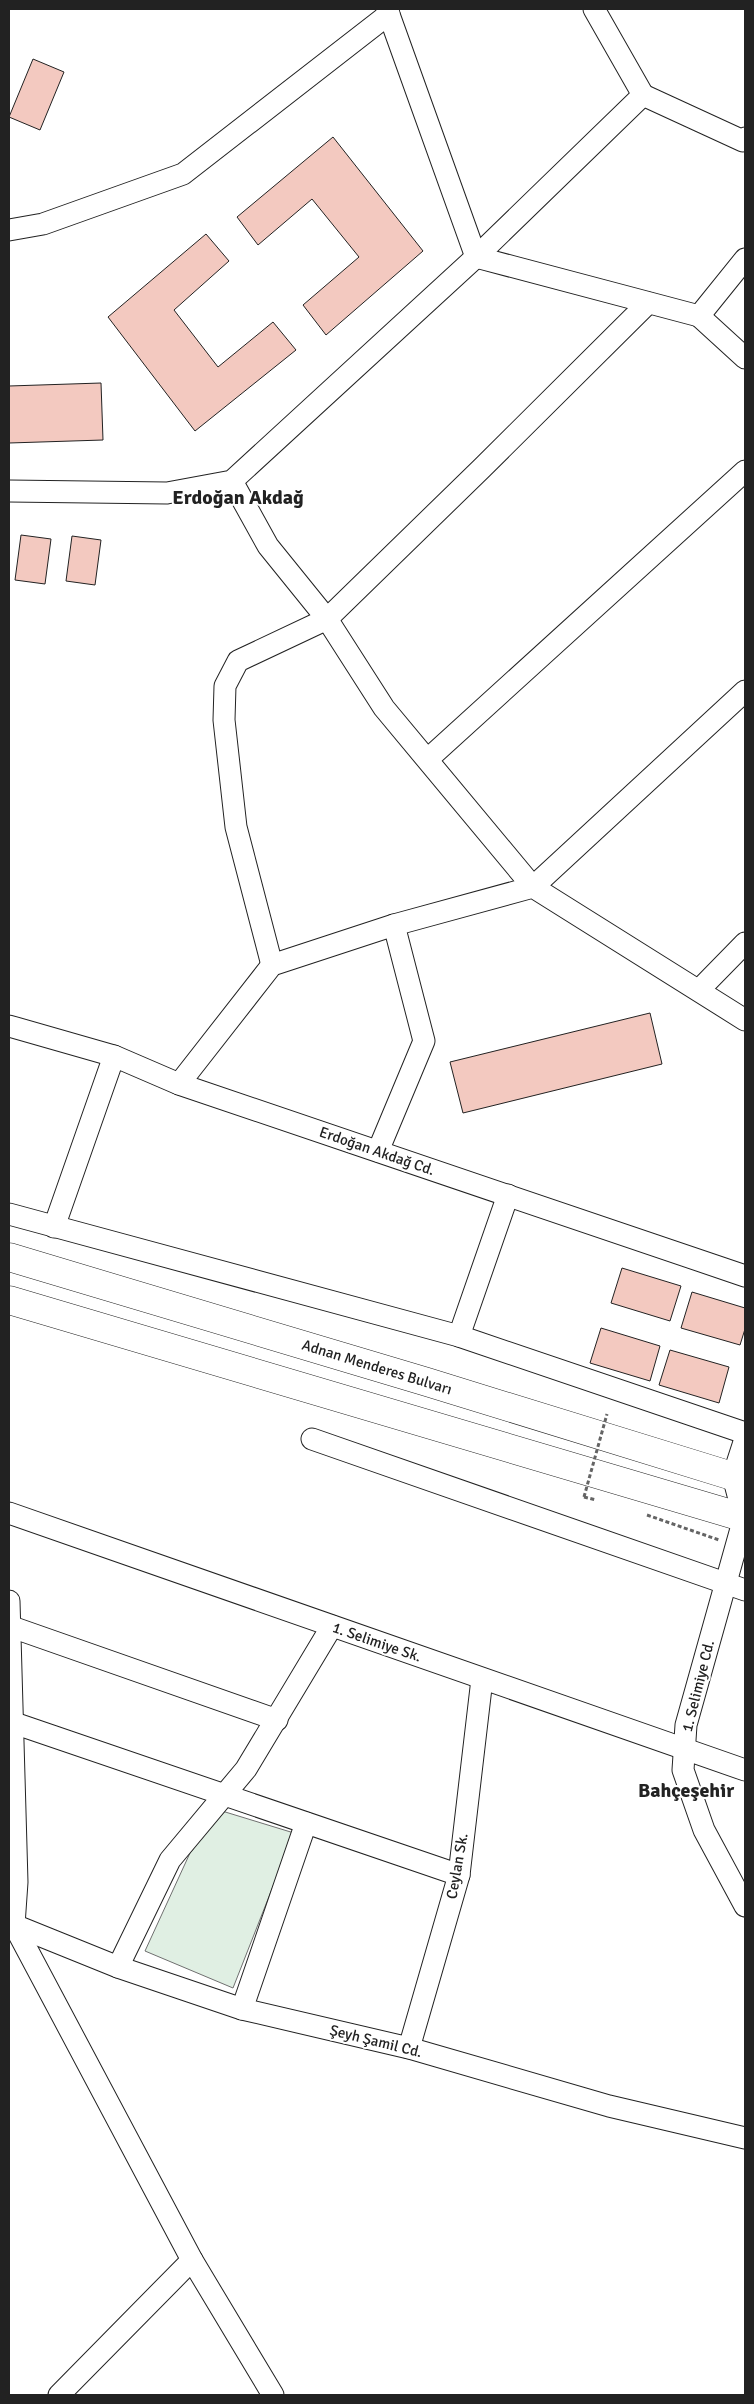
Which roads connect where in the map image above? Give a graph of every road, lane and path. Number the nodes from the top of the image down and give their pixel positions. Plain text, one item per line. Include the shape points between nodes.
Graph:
1 (594, 9) edge
2 (388, 12) edge
3 (643, 95) junction
4 (745, 141) edge
5 (9, 230) edge
6 (476, 258) junction
7 (745, 259) edge
8 (648, 302) junction
9 (699, 316) junction
10 (745, 358) edge
11 (745, 471) edge
12 (232, 481) junction
13 (9, 491) edge
14 (327, 619) junction
15 (745, 691) edge
16 (428, 759) junction
17 (533, 887) junction
18 (394, 925) junction
19 (745, 943) edge
20 (272, 965) junction
21 (700, 989) junction
22 (745, 1020) edge
23 (9, 1026) edge
24 (114, 1056) junction
25 (179, 1084) junction
26 (378, 1151) junction
27 (508, 1195) junction
28 (9, 1214) edge
29 (54, 1227) junction
30 (9, 1257) edge
31 (745, 1276) edge
32 (9, 1300) edge
33 (458, 1336) junction
34 (607, 1414) dead end
35 (745, 1433) edge
36 (312, 1439) dead end
37 (745, 1439) edge
38 (739, 1478) edge
39 (584, 1497) dead end
40 (639, 1512) dead end
41 (9, 1514) edge
42 (744, 1518) edge
43 (736, 1546) junction
44 (725, 1583) junction
45 (745, 1590) edge
46 (9, 1601) edge
47 (9, 1626) edge
48 (332, 1626) junction
49 (482, 1679) junction
50 (277, 1720) junction
51 (11, 1722) junction
52 (684, 1750) junction
53 (745, 1770) edge
54 (224, 1795) junction
55 (306, 1823) junction
56 (458, 1875) junction
57 (745, 1906) edge
58 (11, 1923) edge
59 (118, 1967) junction
60 (242, 2010) junction
61 (409, 2048) junction
62 (745, 2138) edge
63 (192, 2260) junction
64 (59, 2395) edge
65 (273, 2395) edge

1 - 3 street
2 - 5 street via 183,174 43,224
2 - 6 street
3 - 4 street
3 - 6 street
6 - 8 street
6 - 12 street
7 - 9 street
8 - 9 street
8 - 14 street
9 - 10 street
11 - 16 street
12 - 13 street via 167,493
12 - 14 street via 268,546
14 - 16 street via 384,708
14 - 20 street via 238,661 225,686 224,720 236,827
15 - 17 street
16 - 17 street
17 - 18 street
17 - 21 street
18 - 20 street
18 - 26 street via 424,1041
19 - 21 street
20 - 25 street
21 - 22 street
23 - 24 street, Erdoğan Akdağ Cd.
24 - 25 street, Erdoğan Akdağ Cd.
24 - 29 street
25 - 26 street, Erdoğan Akdağ Cd.
26 - 27 street, Erdoğan Akdağ Cd.
27 - 31 street, Erdoğan Akdağ Cd.
27 - 33 street
28 - 29 street
29 - 33 street
30 - 38 highway, Adnan Menderes Bulvarı
32 - 42 highway
33 - 35 street
34 - 39 path, bridge
36 - 44 street
37 - 38 street
38 - 42 street
40 - 43 path
41 - 48 street, 1. Selimiye Sk.
42 - 43 street, 1. Selimiye Cd.
43 - 44 street, 1. Selimiye Cd.
44 - 45 street
44 - 52 street, 1. Selimiye Cd. via 686,1725
46 - 47 street
47 - 50 street
47 - 51 street
48 - 49 street, 1. Selimiye Sk.
48 - 50 street
49 - 52 street, 1. Selimiye Sk.
49 - 56 street, Ceylan Sk.
50 - 54 street via 246,1769
51 - 54 street
51 - 58 street via 17,1882
52 - 53 street, 1. Selimiye Sk.
52 - 57 street, 1. Selimiye Cd. via 683,1770 704,1830
54 - 55 street
54 - 59 street via 170,1860
55 - 56 street
55 - 60 street
56 - 61 street, Ceylan Sk.
58 - 59 street, Şeyh Şamil Cd.
58 - 63 street
59 - 60 street, Şeyh Şamil Cd.
60 - 61 street, Şeyh Şamil Cd.
61 - 62 street, Şeyh Şamil Cd. via 609,2106
63 - 64 street
63 - 65 street

